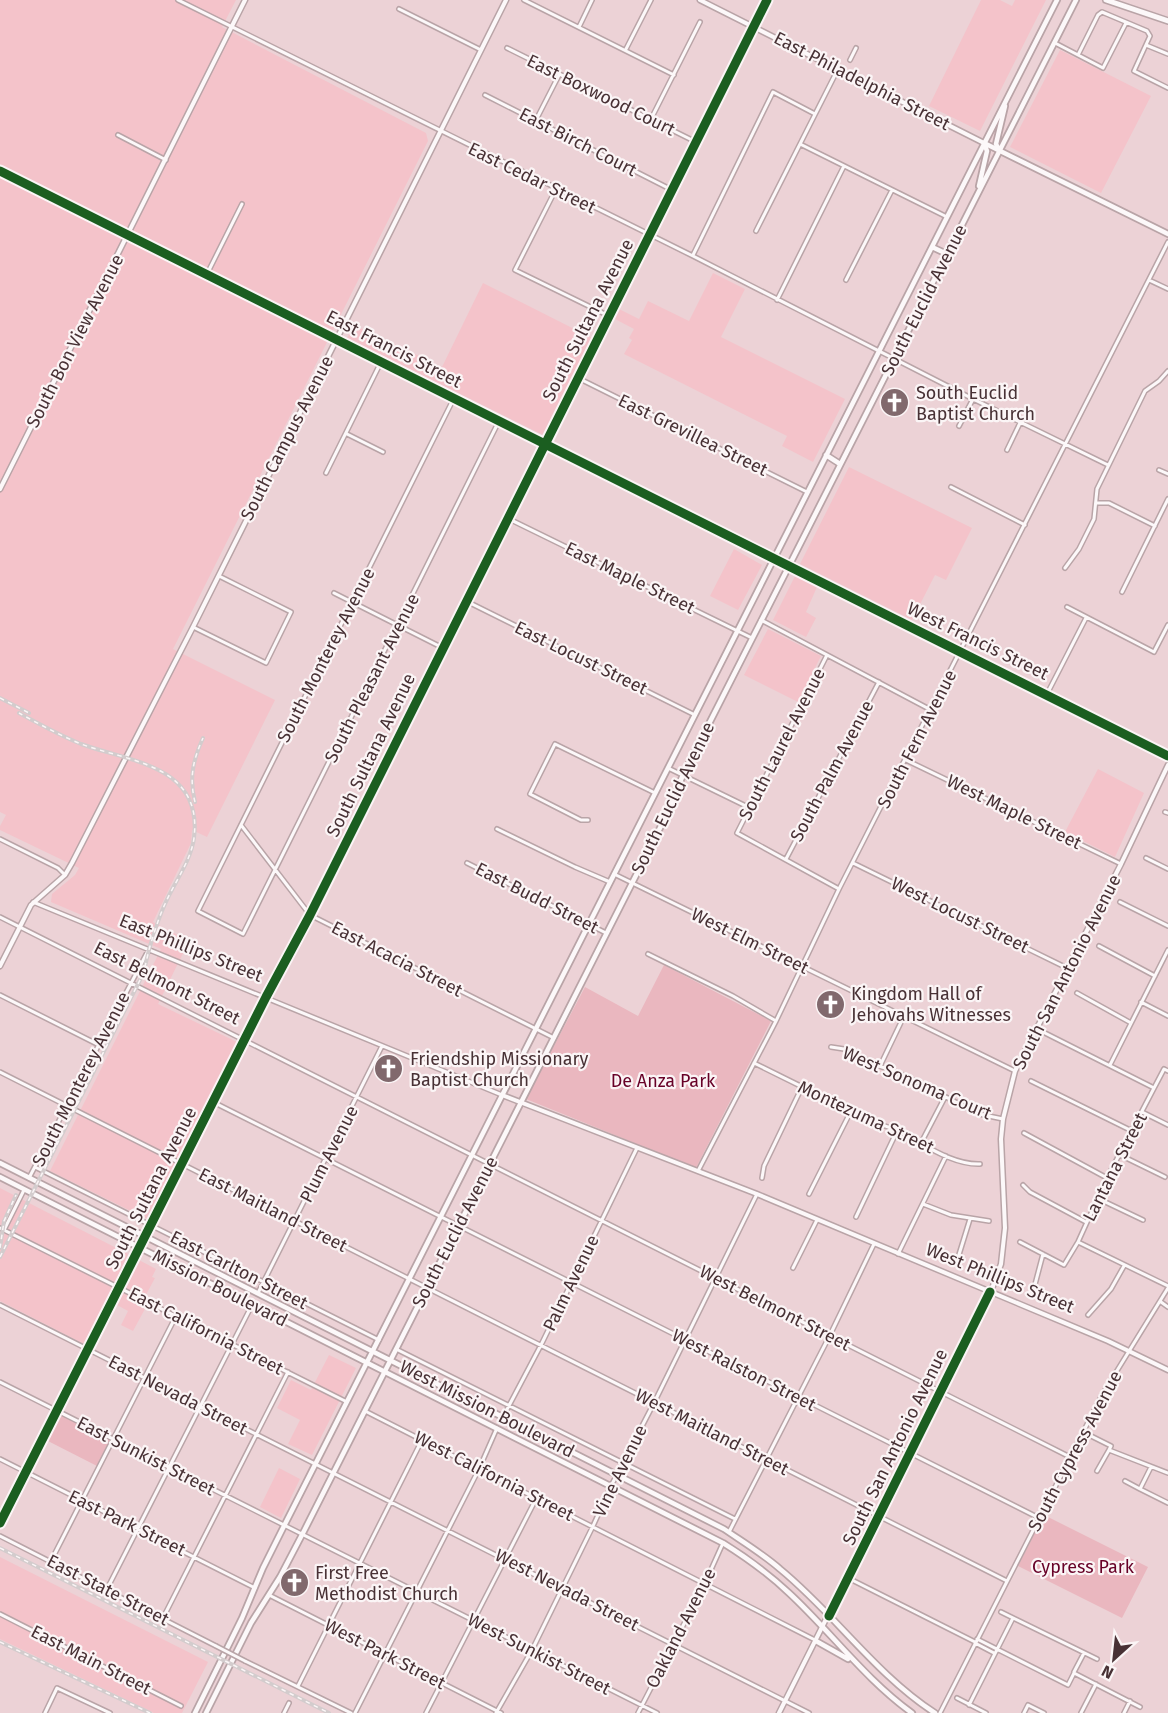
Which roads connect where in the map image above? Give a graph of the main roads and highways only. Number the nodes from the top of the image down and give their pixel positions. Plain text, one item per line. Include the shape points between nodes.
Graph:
1 (1057, 0) edge
2 (1076, 0) edge
3 (1106, 0) edge
4 (1168, 21) edge
5 (1009, 95) junction
6 (984, 143) junction
7 (999, 150) junction
8 (972, 206) junction
9 (1168, 234) edge
10 (932, 247) junction
11 (947, 254) junction
12 (826, 455) junction
13 (840, 464) junction
14 (0, 1163) edge
15 (0, 1177) edge
16 (373, 1352) junction
17 (390, 1360) junction
18 (368, 1362) junction
19 (376, 1366) joint
20 (385, 1371) junction
21 (816, 1641) road end
22 (853, 1662) junction
23 (195, 1713) edge
24 (206, 1713) edge
25 (912, 1713) edge
26 (934, 1713) edge

1 - 5 main road, South Euclid Avenue
2 - 7 main road, South Euclid Avenue
3 - 4 highway
5 - 6 main road, South Euclid Avenue
5 - 7 main road via 996,142
6 - 7 main road, East Philadelphia Street
6 - 8 main road via 987,151
6 - 10 main road, South Euclid Avenue
7 - 8 main road, South Euclid Avenue
7 - 9 main road, East Philadelphia Street
8 - 11 main road, South Euclid Avenue
10 - 11 main road
10 - 12 main road, South Euclid Avenue
11 - 13 main road, South Euclid Avenue
12 - 13 main road
12 - 16 main road, South Euclid Avenue
13 - 17 main road, South Euclid Avenue
14 - 16 main road, West Mission Boulevard
15 - 18 main road, Mission Boulevard
16 - 17 main road, West Mission Boulevard
16 - 18 main road, South Euclid Avenue
17 - 20 main road, South Euclid Avenue
17 - 26 main road, West Mission Boulevard via 729,1533 781,1569 881,1671
18 - 19 main road, Mission Boulevard
18 - 23 main road, South Euclid Avenue
19 - 20 main road, West Mission Boulevard
20 - 22 main road, West Mission Boulevard via 723,1543 790,1593
20 - 24 main road, South Euclid Avenue
21 - 22 main road
22 - 25 main road, West Mission Boulevard

